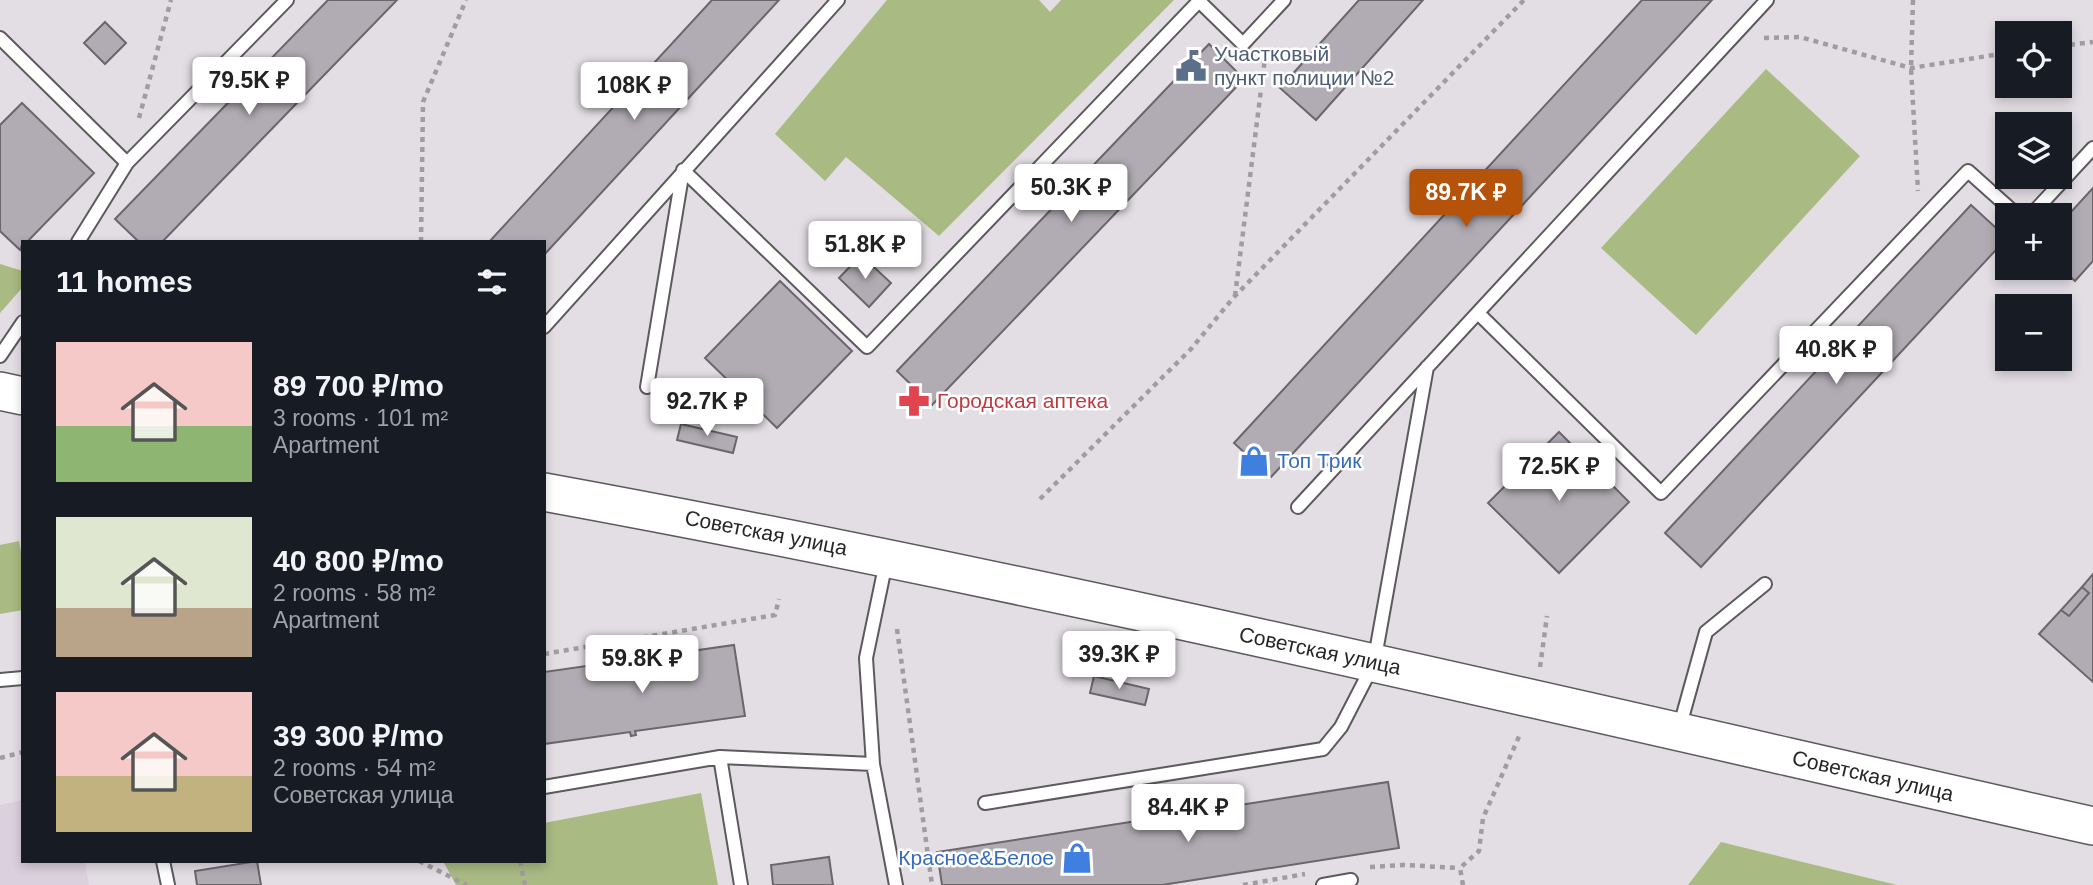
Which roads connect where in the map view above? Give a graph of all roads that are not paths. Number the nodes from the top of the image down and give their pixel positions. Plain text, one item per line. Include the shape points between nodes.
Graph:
1 (287, 0) edge
2 (838, 0) edge
3 (1284, 0) edge
4 (1767, 0) edge
5 (0, 38) edge
6 (2093, 148) edge
7 (127, 163) junction
8 (683, 170) junction
9 (2004, 203) edge
10 (2042, 203) edge
11 (79, 240) edge
12 (1479, 314) junction
13 (21, 325) edge
14 (546, 325) edge
15 (0, 356) edge
16 (1427, 367) junction
17 (647, 387) dead end
18 (0, 391) edge
19 (21, 396) edge
20 (546, 492) edge
21 (1298, 507) dead end
22 (887, 558) junction
23 (1765, 584) dead end
24 (1374, 663) junction
25 (21, 678) edge
26 (0, 680) edge
27 (1678, 732) junction
28 (720, 757) junction
29 (873, 764) junction
30 (546, 788) edge
31 (985, 803) dead end
32 (2093, 826) edge
33 (163, 863) edge
34 (1351, 880) dead end
35 (168, 885) edge
36 (741, 885) edge
37 (896, 885) edge
38 (1323, 885) edge

1 - 7 lane
2 - 8 lane
3 - 8 lane via 1243,44 1199,1 867,347
4 - 12 lane
5 - 7 lane
6 - 10 lane
7 - 11 lane
8 - 14 lane
8 - 17 lane
9 - 12 lane via 1968,171 1661,493
12 - 16 lane
13 - 15 lane
16 - 21 lane
16 - 24 lane
18 - 19 main road
20 - 22 main road, Советская улица
22 - 24 main road, Советская улица
22 - 29 lane via 866,658
23 - 27 lane via 1706,632
24 - 27 main road, Советская улица
24 - 31 lane via 1341,727 1323,749
25 - 26 lane
27 - 32 main road, Советская улица
28 - 29 lane
28 - 30 lane
28 - 36 lane
29 - 37 lane
33 - 35 lane
34 - 38 lane

